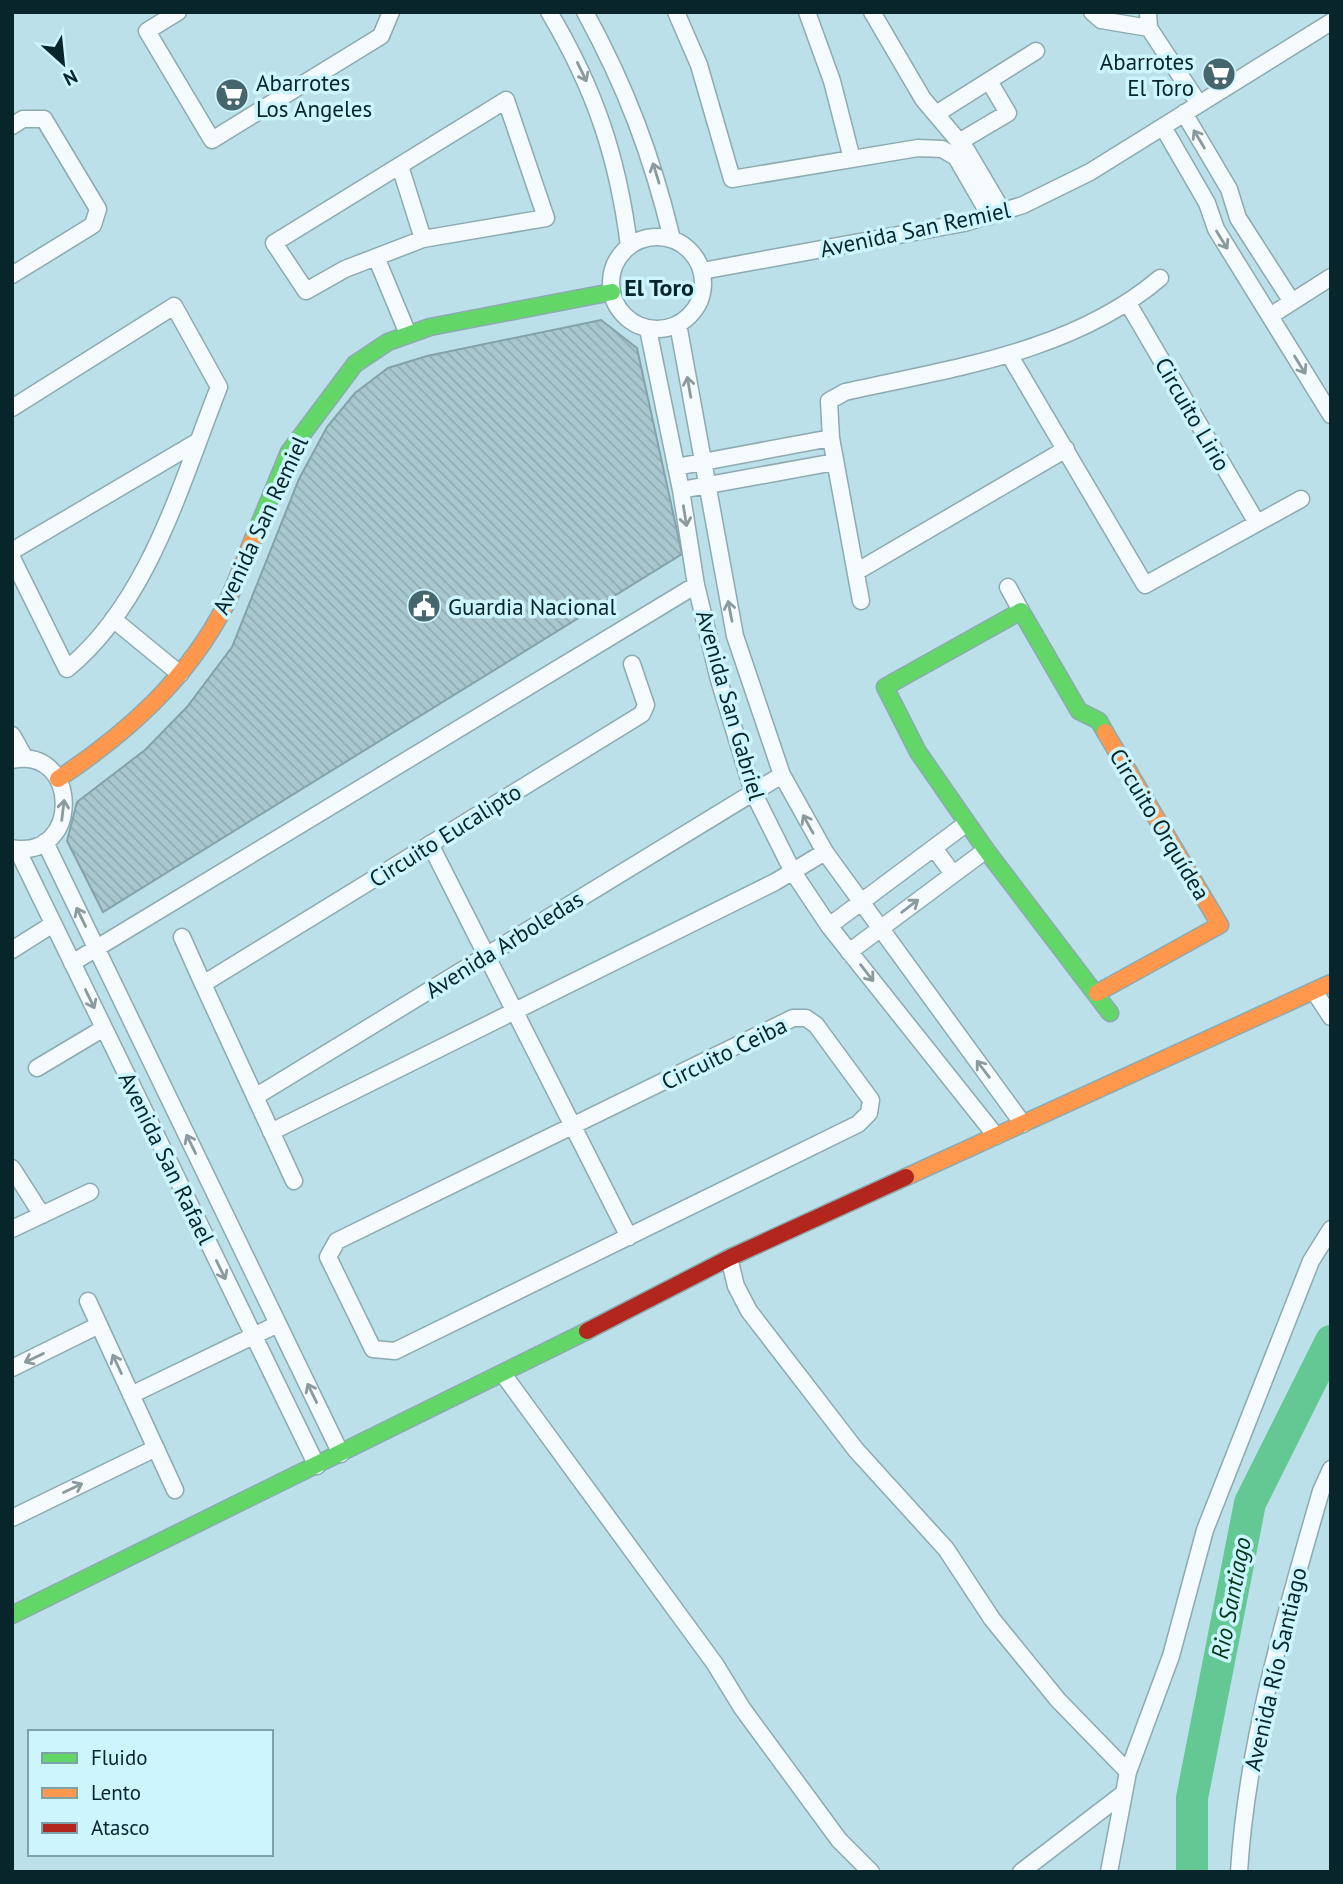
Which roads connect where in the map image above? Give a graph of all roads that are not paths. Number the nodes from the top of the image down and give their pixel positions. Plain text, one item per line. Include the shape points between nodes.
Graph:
1 (178, 12) edge
2 (391, 12) edge
3 (549, 12) edge
4 (585, 12) edge
5 (676, 12) edge
6 (807, 12) edge
7 (1092, 12) edge
8 (875, 13) edge
9 (1149, 20) edge
10 (1331, 22) edge
11 (1036, 51) dead end
12 (989, 81) junction
13 (1199, 104) junction
14 (1184, 113) junction
15 (936, 114) junction
16 (12, 126) edge
17 (1163, 127) junction
18 (959, 142) junction
19 (852, 159) junction
20 (400, 166) junction
21 (1229, 189) junction
22 (1207, 203) junction
23 (997, 214) junction
24 (423, 239) junction
25 (672, 239) junction
26 (629, 246) junction
27 (376, 257) junction
28 (702, 271) junction
29 (12, 275) edge
30 (1331, 277) edge
31 (1160, 278) dead end
32 (612, 292) junction
33 (1292, 302) junction
34 (1129, 304) junction
35 (1270, 316) junction
36 (678, 324) junction
37 (648, 329) junction
38 (408, 334) junction
39 (1010, 356) junction
40 (12, 408) edge
41 (1331, 415) edge
42 (831, 438) junction
43 (197, 442) junction
44 (797, 445) junction
45 (1066, 449) junction
46 (702, 462) junction
47 (835, 462) junction
48 (676, 467) junction
49 (800, 469) junction
50 (706, 486) junction
51 (681, 491) junction
52 (1301, 499) dead end
53 (1257, 523) junction
54 (12, 551) edge
55 (12, 558) edge
56 (856, 572) junction
57 (696, 585) junction
58 (1008, 587) dead end
59 (861, 601) dead end
60 (1021, 611) junction
61 (113, 619) junction
62 (632, 664) dead end
63 (180, 674) junction
64 (12, 735) edge
65 (18, 759) edge
66 (782, 775) junction
67 (58, 779) junction
68 (753, 792) junction
69 (967, 823) junction
70 (45, 842) junction
71 (430, 844) junction
72 (934, 848) junction
73 (15, 849) edge
74 (986, 850) junction
75 (825, 852) junction
76 (793, 872) junction
77 (953, 874) junction
78 (860, 903) junction
79 (53, 924) junction
80 (829, 926) junction
81 (879, 929) junction
82 (182, 937) dead end
83 (96, 948) junction
84 (12, 950) edge
85 (849, 951) junction
86 (486, 955) junction
87 (72, 963) junction
88 (1331, 983) edge
89 (203, 984) junction
90 (1314, 991) junction
91 (1097, 993) junction
92 (514, 1011) junction
93 (1110, 1013) dead end
94 (1331, 1017) edge
95 (104, 1028) junction
96 (37, 1068) dead end
97 (255, 1097) junction
98 (1023, 1124) junction
99 (573, 1126) junction
100 (271, 1132) junction
101 (996, 1136) junction
102 (12, 1168) edge
103 (206, 1175) junction
104 (294, 1181) dead end
105 (181, 1188) junction
106 (90, 1192) dead end
107 (42, 1215) junction
108 (12, 1229) edge
109 (1331, 1229) edge
110 (629, 1237) junction
111 (729, 1258) junction
112 (88, 1301) dead end
113 (278, 1324) junction
114 (99, 1325) junction
115 (254, 1336) junction
116 (12, 1368) edge
117 (503, 1374) junction
118 (131, 1395) junction
119 (156, 1448) junction
120 (341, 1454) junction
121 (317, 1466) junction
122 (1331, 1469) edge
123 (175, 1490) dead end
124 (12, 1518) edge
125 (12, 1615) edge
126 (1128, 1772) junction
127 (1125, 1793) junction
128 (871, 1872) edge
129 (1021, 1872) edge
130 (1109, 1872) edge
131 (1239, 1872) edge

1 - 2 street via 147,32 212,140 381,36
3 -> 26 street via 595,99 622,191
25 -> 4 street via 641,128
5 - 19 street via 699,65 732,179
6 - 19 street via 832,81
7 - 9 street via 1101,20
8 - 15 street
9 - 13 street
10 - 13 street, Avenida San Remiel
11 - 12 street
12 - 15 street
12 - 18 street via 1008,113
13 - 14 street, Avenida San Remiel
14 - 17 street, Avenida San Remiel
21 -> 14 street
15 - 18 street
16 - 29 street via 23,119 44,119 98,209 93,225
17 - 22 street
17 - 23 street, Avenida San Remiel via 1067,185
18 - 23 street
19 - 23 street via 918,148 942,149 956,157
20 - 24 street
20 - 24 street via 506,100 547,218
20 - 27 street via 274,243 306,292
21 - 22 street
21 - 33 street via 1238,218
22 -> 35 street via 1216,229
23 - 28 street, Avenida San Remiel
24 - 27 street
25 - 26 street via 642,239
25 - 28 street via 696,258
26 - 32 street via 612,270
27 - 38 street
28 - 36 street via 699,302
30 - 33 street
31 - 34 street
32 - 37 street via 621,314
32 - 38 street, Avenida San Remiel
33 - 35 street
34 - 39 street
34 - 53 street, Circuito Lirio
35 -> 41 street
36 - 37 street
46 -> 36 street, Avenida San Gabriel
37 - 48 street, Avenida San Gabriel
38 - 63 street, Avenida San Remiel via 355,364 289,452 226,604
39 - 42 street via 835,395 829,401
39 - 45 street
40 - 43 street via 174,306 219,387
42 - 44 street
42 - 47 street
43 - 54 street
43 - 61 street via 163,528
44 - 46 street
44 - 49 street
45 - 53 street via 1145,585
45 - 56 street
46 - 48 street
46 - 50 street, Avenida San Gabriel
47 - 49 street
47 - 56 street
48 - 51 street, Avenida San Gabriel
49 - 50 street
50 - 51 street
66 -> 50 street, Avenida San Gabriel via 735,636
51 -> 57 street, Avenida San Gabriel
52 - 53 street
55 - 61 street via 67,669 93,648
56 - 59 street
57 - 68 street, Avenida San Gabriel
57 - 83 street
58 - 60 street, Circuito Orquídea
60 - 69 street via 885,688 918,752
60 - 91 street, Circuito Orquídea via 1079,711 1099,721 1220,925
61 - 63 street
62 - 71 street, Circuito Eucalipto via 646,705 642,714
63 - 67 street, Avenida San Remiel via 154,705
64 - 65 street
65 - 67 street via 47,767
66 - 68 street, Avenida Arboledas
75 -> 66 street, Avenida San Gabriel
70 -> 67 street via 55,833 66,806
68 - 76 street, Avenida San Gabriel
68 - 86 street, Avenida Arboledas
69 - 72 street
69 - 74 street
70 - 73 street
83 -> 70 street, Avenida San Rafael
71 - 86 street
71 - 89 street, Circuito Eucalipto
72 - 77 street
72 - 78 street
73 - 79 street, Avenida San Rafael
74 - 77 street
74 - 91 street
75 - 76 street
75 - 78 street, Avenida San Gabriel
76 - 80 street, Avenida San Gabriel
76 - 92 street
81 -> 77 street
78 - 80 street
78 - 81 street, Avenida San Gabriel
79 - 84 street
79 - 87 street, Avenida San Rafael
80 - 85 street, Avenida San Gabriel
81 - 85 street
98 -> 81 street, Avenida San Gabriel
82 - 89 street
83 - 87 street
103 -> 83 street, Avenida San Rafael
85 -> 101 street, Avenida San Gabriel
86 - 92 street
86 - 97 street, Avenida Arboledas
87 -> 95 street, Avenida San Rafael
88 - 90 street
89 - 97 street
90 - 94 street
90 - 98 street
91 - 93 street
92 - 99 street
92 - 100 street
95 - 96 street
95 - 105 street, Avenida San Rafael
97 - 100 street
98 - 101 street
99 - 110 street
99 - 110 street, Circuito Ceiba via 793,1018 806,1018 816,1025 871,1100 869,1113 858,1124
99 - 110 street, Circuito Ceiba via 337,1241 328,1257 373,1349 395,1351
100 - 104 street
101 - 111 street
102 - 107 street
103 - 105 street
103 - 113 street, Avenida San Rafael
105 -> 115 street, Avenida San Rafael
106 - 107 street
107 - 108 street
109 - 126 street via 1311,1261 1205,1530 1171,1656
111 - 117 street
111 - 126 street via 749,1311 856,1450 946,1549 992,1619 1058,1700
112 - 114 street
113 - 115 street
120 -> 113 street, Avenida San Rafael
114 -> 116 street
118 -> 114 street
115 - 118 street
115 - 121 street, Avenida San Rafael
117 - 120 street
117 - 128 street via 839,1840
118 - 119 street
119 - 123 street
124 -> 119 street
120 - 121 street
121 - 125 street
122 - 131 street, Avenida Río Santiago via 1277,1646 1243,1806
126 - 127 street
127 - 129 street
127 - 130 street

